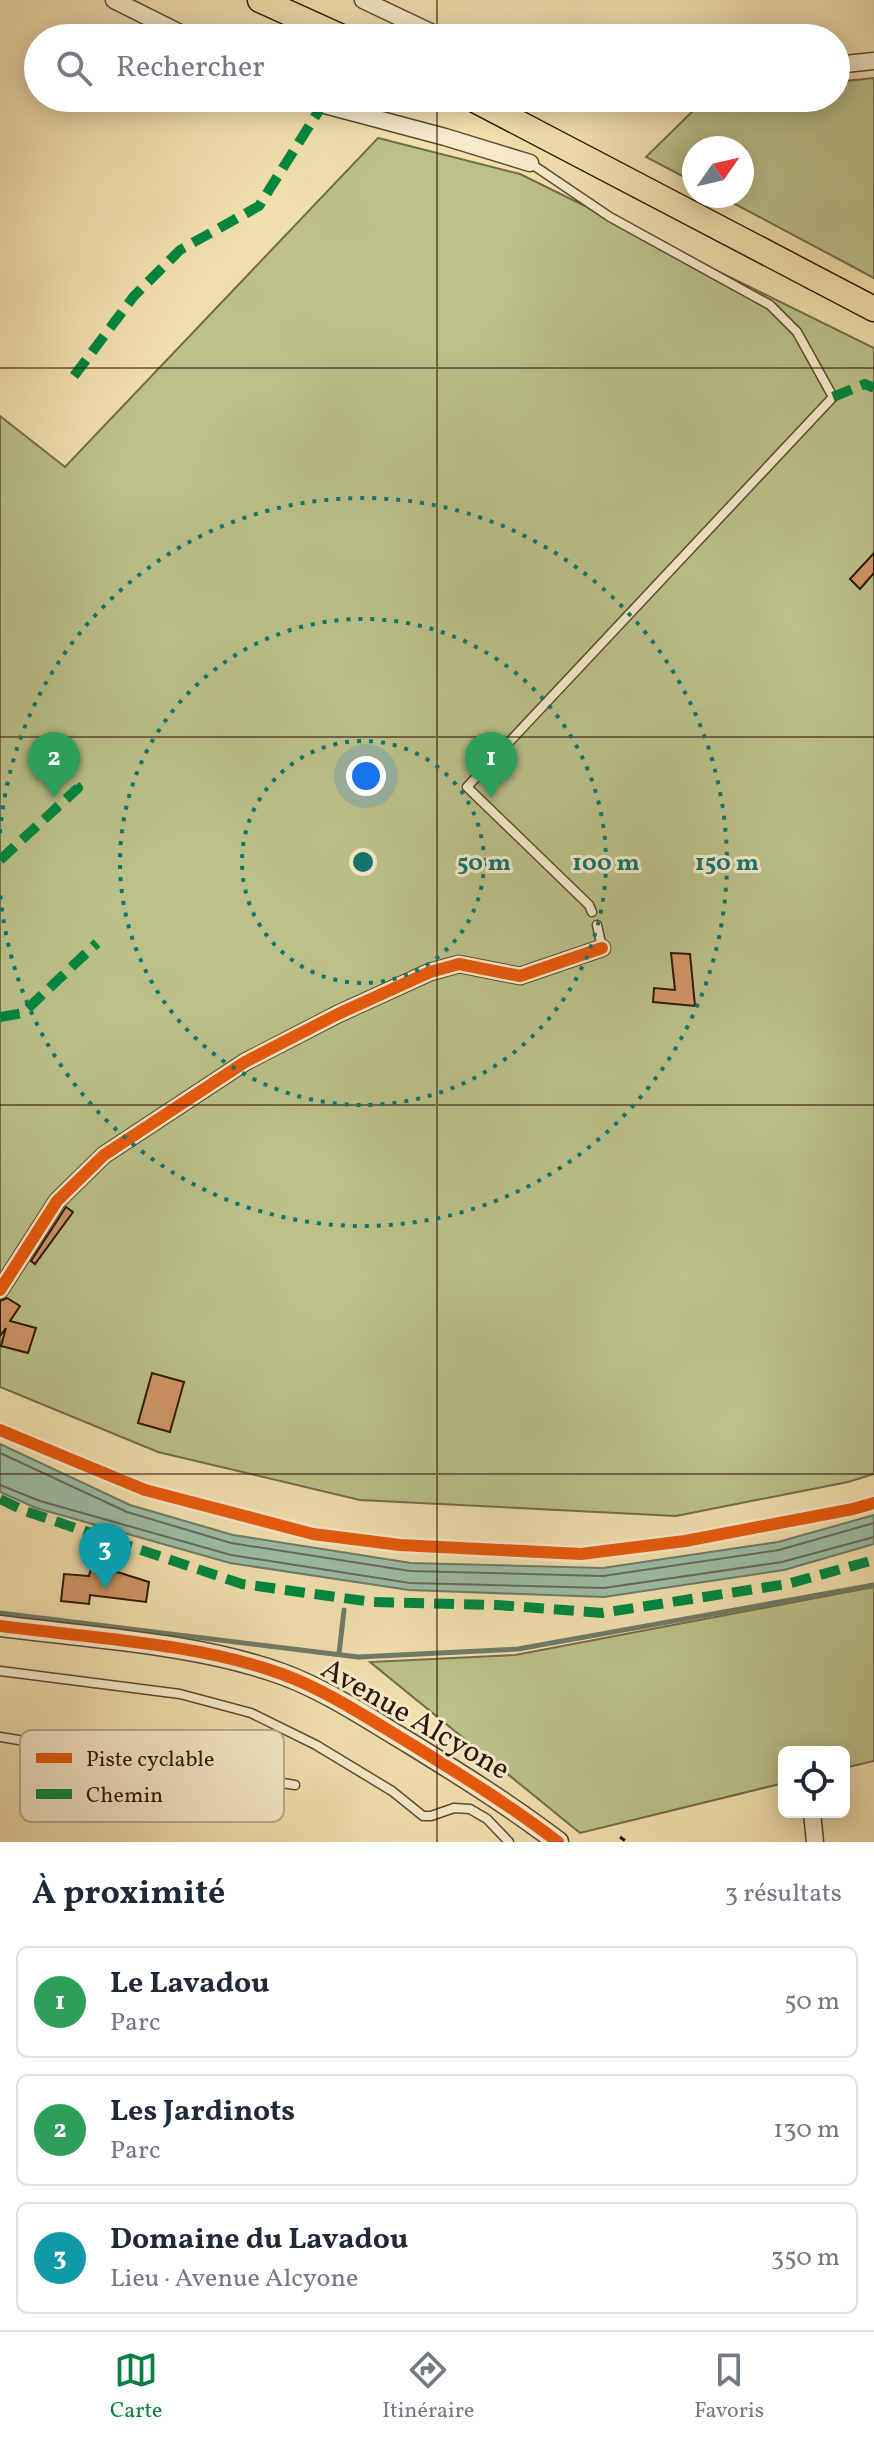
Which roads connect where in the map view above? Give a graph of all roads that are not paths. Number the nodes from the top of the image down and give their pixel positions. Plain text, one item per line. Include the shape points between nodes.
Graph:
1 (114, 0) edge
2 (260, 0) edge
3 (363, 0) edge
4 (162, 24) edge
5 (313, 24) edge
6 (414, 24) edge
7 (874, 61) edge
8 (850, 64) edge
9 (351, 112) edge
10 (498, 112) edge
11 (530, 163) joint
12 (874, 309) edge
13 (592, 912) dead end
14 (597, 925) dead end
15 (602, 948) joint
16 (0, 1290) edge
17 (0, 1430) edge
18 (874, 1503) edge
19 (0, 1626) edge
20 (0, 1671) edge
21 (0, 1737) edge
22 (20, 1740) edge
23 (284, 1783) edge
24 (295, 1785) dead end
25 (813, 1818) edge
26 (509, 1842) edge
27 (558, 1842) edge
28 (815, 1842) edge

1 - 4 street
2 - 5 main road
3 - 6 street
7 - 8 street
9 - 11 street
10 - 12 main road
11 - 13 lane via 610,217 770,305 797,332 833,397 467,787
14 - 15 lane
15 - 16 street via 520,976 459,964 430,972 245,1062 104,1155 57,1201
17 - 18 lane via 145,1490 313,1534 400,1545 581,1554 685,1541
19 - 27 street, Avenue Alcyone via 200,1652 283,1674 335,1699 495,1795
20 - 26 lane via 180,1694 251,1713 316,1745 423,1816 470,1809
21 - 22 lane
23 - 24 lane
25 - 28 street

